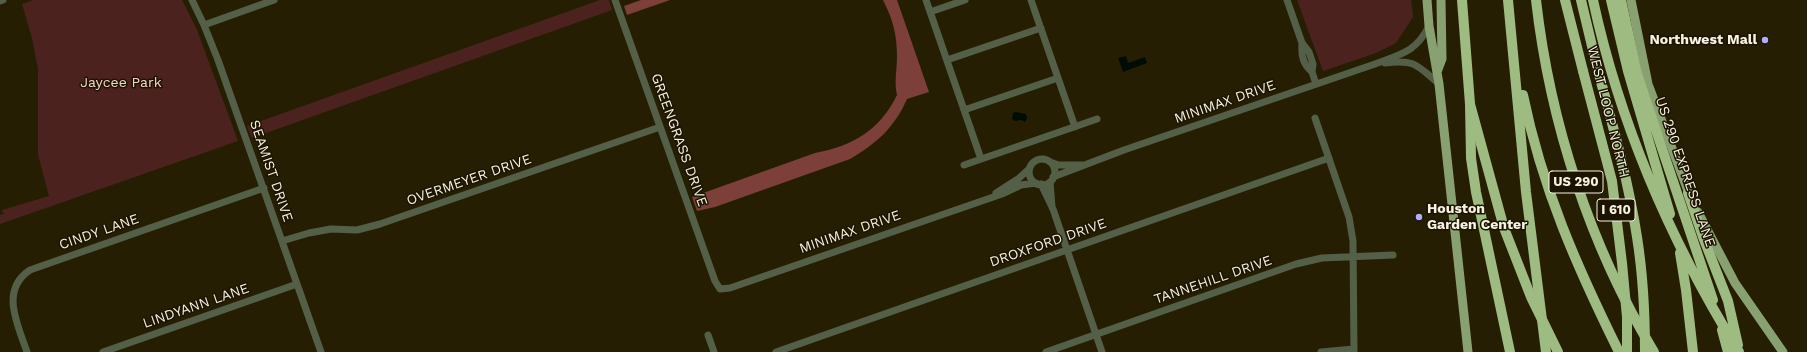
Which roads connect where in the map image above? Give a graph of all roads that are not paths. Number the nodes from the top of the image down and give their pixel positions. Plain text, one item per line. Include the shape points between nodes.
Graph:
1 (3, 0) edge
2 (192, 0) edge
3 (274, 0) edge
4 (615, 0) edge
5 (926, 0) edge
6 (965, 0) edge
7 (1031, 0) edge
8 (1287, 0) edge
9 (1427, 0) edge
10 (1441, 0) edge
11 (1462, 0) edge
12 (1508, 0) edge
13 (1536, 0) edge
14 (1565, 0) edge
15 (1581, 0) edge
16 (1593, 0) edge
17 (1611, 0) edge
18 (1621, 0) edge
19 (1631, 0) edge
20 (0, 1) edge
21 (930, 12) junction
22 (204, 25) junction
23 (1429, 26) junction
24 (1040, 28) junction
25 (1513, 50) junction
26 (947, 60) junction
27 (1375, 64) junction
28 (1437, 72) junction
29 (1058, 78) junction
30 (1316, 84) junction
31 (1439, 84) junction
32 (1470, 104) junction
33 (964, 110) junction
34 (1315, 118) dead end
35 (1096, 119) dead end
36 (660, 127) junction
37 (1075, 127) junction
38 (1329, 158) junction
39 (981, 159) junction
40 (1050, 162) junction
41 (964, 165) dead end
42 (1084, 165) junction
43 (1029, 169) junction
44 (1051, 179) junction
45 (1039, 184) junction
46 (264, 188) junction
47 (1688, 193) junction
48 (987, 198) junction
49 (1052, 209) junction
50 (282, 241) junction
51 (1066, 250) junction
52 (1393, 255) dead end
53 (1353, 256) junction
54 (297, 284) junction
55 (720, 289) joint
56 (1096, 334) junction
57 (708, 335) dead end
58 (1780, 350) edge
59 (1354, 351) edge
60 (27, 352) edge
61 (103, 352) edge
62 (321, 352) edge
63 (714, 352) edge
64 (776, 352) edge
65 (1046, 352) edge
66 (1102, 352) edge
67 (1321, 352) edge
68 (1468, 352) edge
69 (1510, 352) edge
70 (1546, 352) edge
71 (1558, 352) edge
72 (1619, 352) edge
73 (1627, 352) edge
74 (1645, 352) edge
75 (1654, 352) edge
76 (1693, 352) edge
77 (1728, 352) edge
78 (1740, 352) edge

1 - 20 street
2 - 22 street, SEAMIST DRIVE
3 - 22 street
4 - 36 street, GREENGRASS DRIVE
5 - 21 street
6 - 21 street
7 - 24 street
8 - 30 street via 1302,43 1309,52
9 - 23 main road
10 - 28 main road via 1442,59
11 - 32 highway
12 - 25 highway
13 - 75 highway, US 290 via 1550,88 1574,175 1595,234
14 - 73 highway, WEST LOOP NORTH / I 610, bridge via 1612,181 1627,316
15 - 74 highway, bridge via 1628,187 1643,280
16 - 78 highway via 1636,147 1694,273
17 - 76 highway via 1628,70 1677,240
18 - 77 highway, US 290 EXPRESS LANE via 1637,74 1704,269
19 - 47 main road via 1648,84
21 - 26 street
22 - 46 street, SEAMIST DRIVE
23 - 27 street, MINIMAX DRIVE via 1418,44 1410,50
23 - 28 main road
24 - 26 street
24 - 29 street
25 - 70 highway, bridge via 1528,213
25 - 72 highway, US 290 via 1531,135 1547,185 1581,275
26 - 33 street
27 - 30 street, MINIMAX DRIVE
27 - 31 street, MINIMAX DRIVE via 1408,61
28 - 31 main road
29 - 33 street
29 - 37 street
30 - 42 street, MINIMAX DRIVE
31 - 68 main road
32 - 69 highway, bridge via 1476,192
32 - 71 highway, bridge via 1511,246 1531,298
33 - 39 street
34 - 38 street
35 - 37 street
36 - 50 street, OVERMEYER DRIVE via 380,224 357,230 314,232
36 - 55 street, GREENGRASS DRIVE
37 - 39 street
38 - 51 street, DROXFORD DRIVE
38 - 53 street via 1349,217
39 - 41 street
40 - 42 street, MINIMAX DRIVE via 1059,165
40 - 43 street via 1037,160
40 - 44 street via 1054,169
42 - 44 street, MINIMAX DRIVE
43 - 45 street via 1030,177
43 - 48 street, MINIMAX DRIVE
44 - 45 street
44 - 49 street
45 - 48 street, MINIMAX DRIVE via 1021,185
45 - 49 street
46 - 50 street, SEAMIST DRIVE
46 - 60 street, CINDY LANE via 23,274 15,282 10,298
47 - 58 main road via 1735,283
47 - 78 highway via 1728,301
48 - 55 street, MINIMAX DRIVE via 730,288
49 - 51 street
50 - 54 street, SEAMIST DRIVE
51 - 56 street
51 - 64 street, DROXFORD DRIVE
52 - 53 street, TANNEHILL DRIVE
53 - 56 street, TANNEHILL DRIVE via 1322,258 1296,264
53 - 59 street
54 - 61 street, LINDYANN LANE
54 - 62 street, SEAMIST DRIVE
56 - 65 street, TANNEHILL DRIVE
56 - 66 street
57 - 63 street
59 - 67 street

